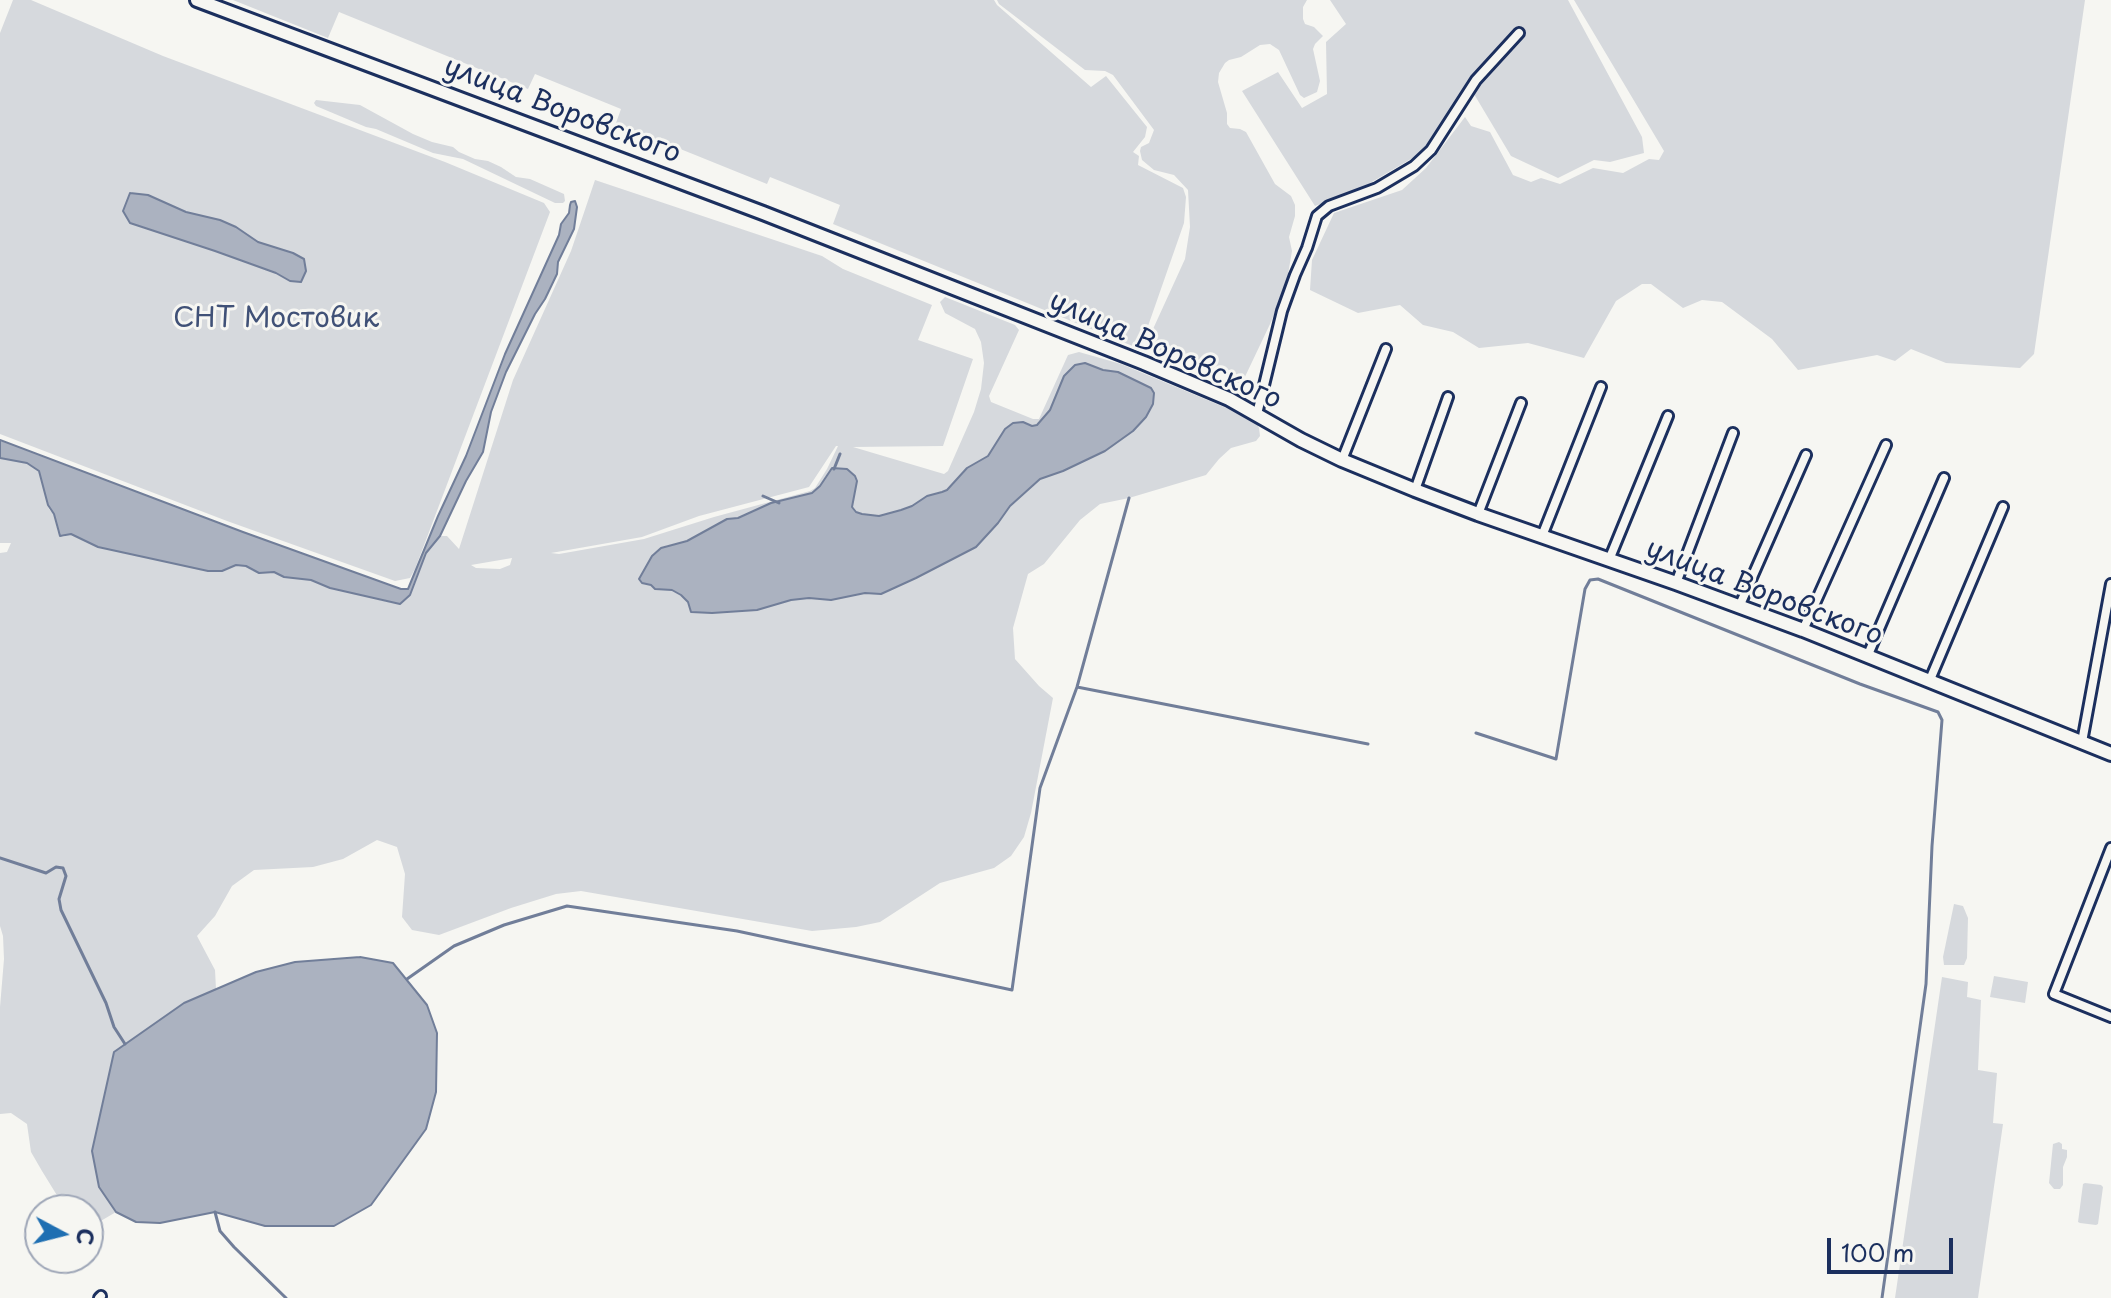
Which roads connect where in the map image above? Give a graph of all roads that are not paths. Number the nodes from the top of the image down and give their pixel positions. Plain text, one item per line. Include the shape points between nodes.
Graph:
1 (197, 0) edge
2 (1519, 33) dead end
3 (1386, 349) dead end
4 (1601, 387) dead end
5 (1448, 397) dead end
6 (1521, 403) dead end
7 (1257, 414) junction
8 (1668, 416) dead end
9 (1733, 433) dead end
10 (1886, 445) dead end
11 (1806, 455) dead end
12 (1342, 460) junction
13 (1944, 478) dead end
14 (1415, 490) junction
15 (2003, 507) dead end
16 (1478, 514) junction
17 (1542, 536) junction
18 (1609, 560) junction
19 (1676, 583) junction
20 (2111, 584) edge
21 (1739, 607) junction
22 (1803, 630) junction
23 (1867, 657) junction
24 (1929, 682) junction
25 (2082, 742) junction
26 (2111, 754) edge
27 (2111, 848) edge
28 (2111, 1017) edge

1 - 7 main road, улица Воровского via 792,225 1144,363
2 - 7 street via 1476,80 1431,150 1414,166 1317,216 1282,311
3 - 12 street
4 - 17 street
5 - 14 street
6 - 16 street
7 - 12 main road, улица Воровского
8 - 18 street
9 - 19 street
10 - 22 street
11 - 21 street
12 - 14 main road, улица Воровского
13 - 23 street
14 - 16 main road, улица Воровского
15 - 24 street
16 - 17 main road, улица Воровского
17 - 18 main road, улица Воровского
18 - 19 main road, улица Воровского
19 - 21 main road, улица Воровского
20 - 25 street
21 - 22 main road, улица Воровского
22 - 23 main road, улица Воровского
23 - 24 main road, улица Воровского
24 - 25 main road, улица Воровского
25 - 26 main road, улица Воровского
27 - 28 street via 2054,994

